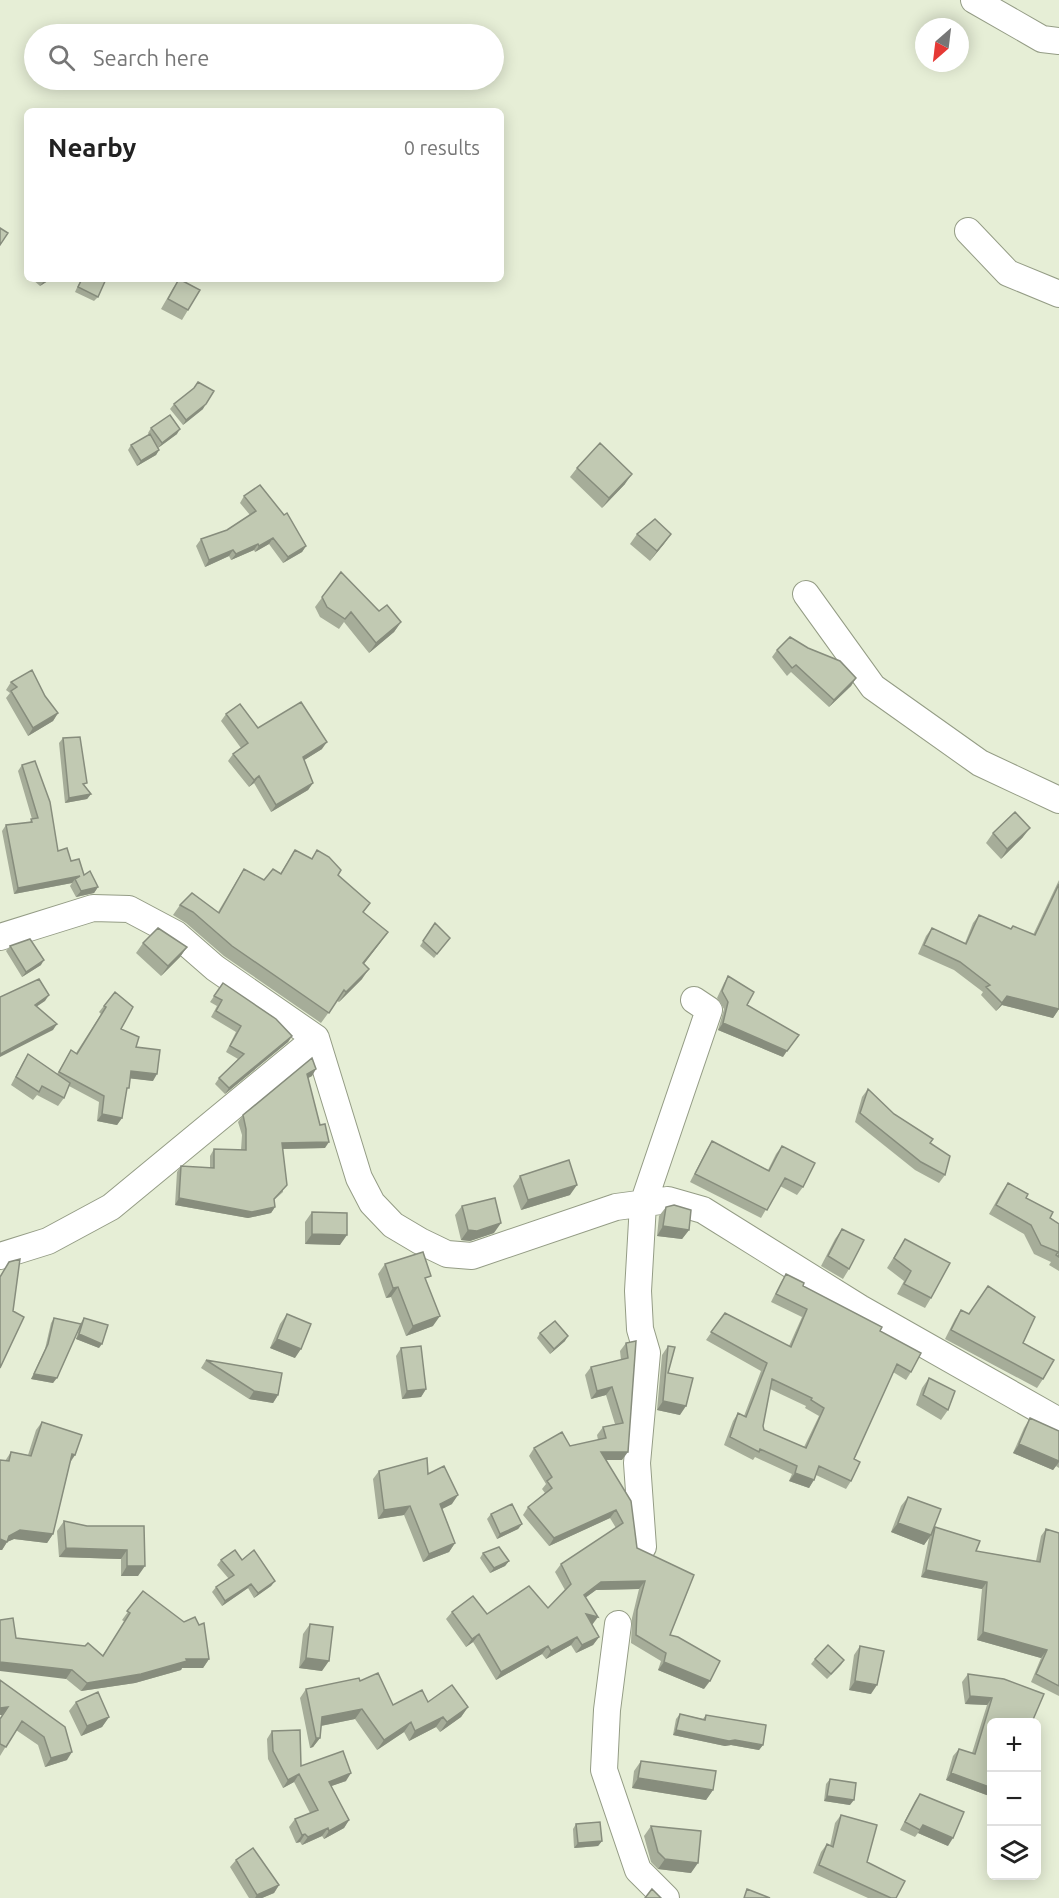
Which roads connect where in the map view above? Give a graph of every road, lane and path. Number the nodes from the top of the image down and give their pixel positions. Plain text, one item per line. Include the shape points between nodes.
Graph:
1 (974, 0) edge
2 (1059, 40) edge
3 (968, 231) dead end
4 (1059, 294) edge
5 (806, 594) dead end
6 (1059, 800) edge
7 (0, 937) edge
8 (694, 1000) dead end
9 (316, 1038) junction
10 (643, 1204) junction
11 (0, 1256) edge
12 (1059, 1421) edge
13 (643, 1547) dead end
14 (618, 1624) dead end
15 (666, 1898) edge

1 - 2 street via 1042,39
3 - 4 street via 1008,273
5 - 6 street via 873,687 980,763
7 - 9 street via 80,910 129,909 176,934 215,968
8 - 10 street via 709,1010
9 - 10 street via 359,1178 372,1203 393,1226 420,1241 447,1254 472,1256 616,1207
9 - 11 street via 111,1206 48,1241
10 - 12 street via 668,1200 703,1210 860,1308
10 - 13 street via 638,1292 640,1329 647,1353 637,1464
14 - 15 street via 604,1770 638,1870

